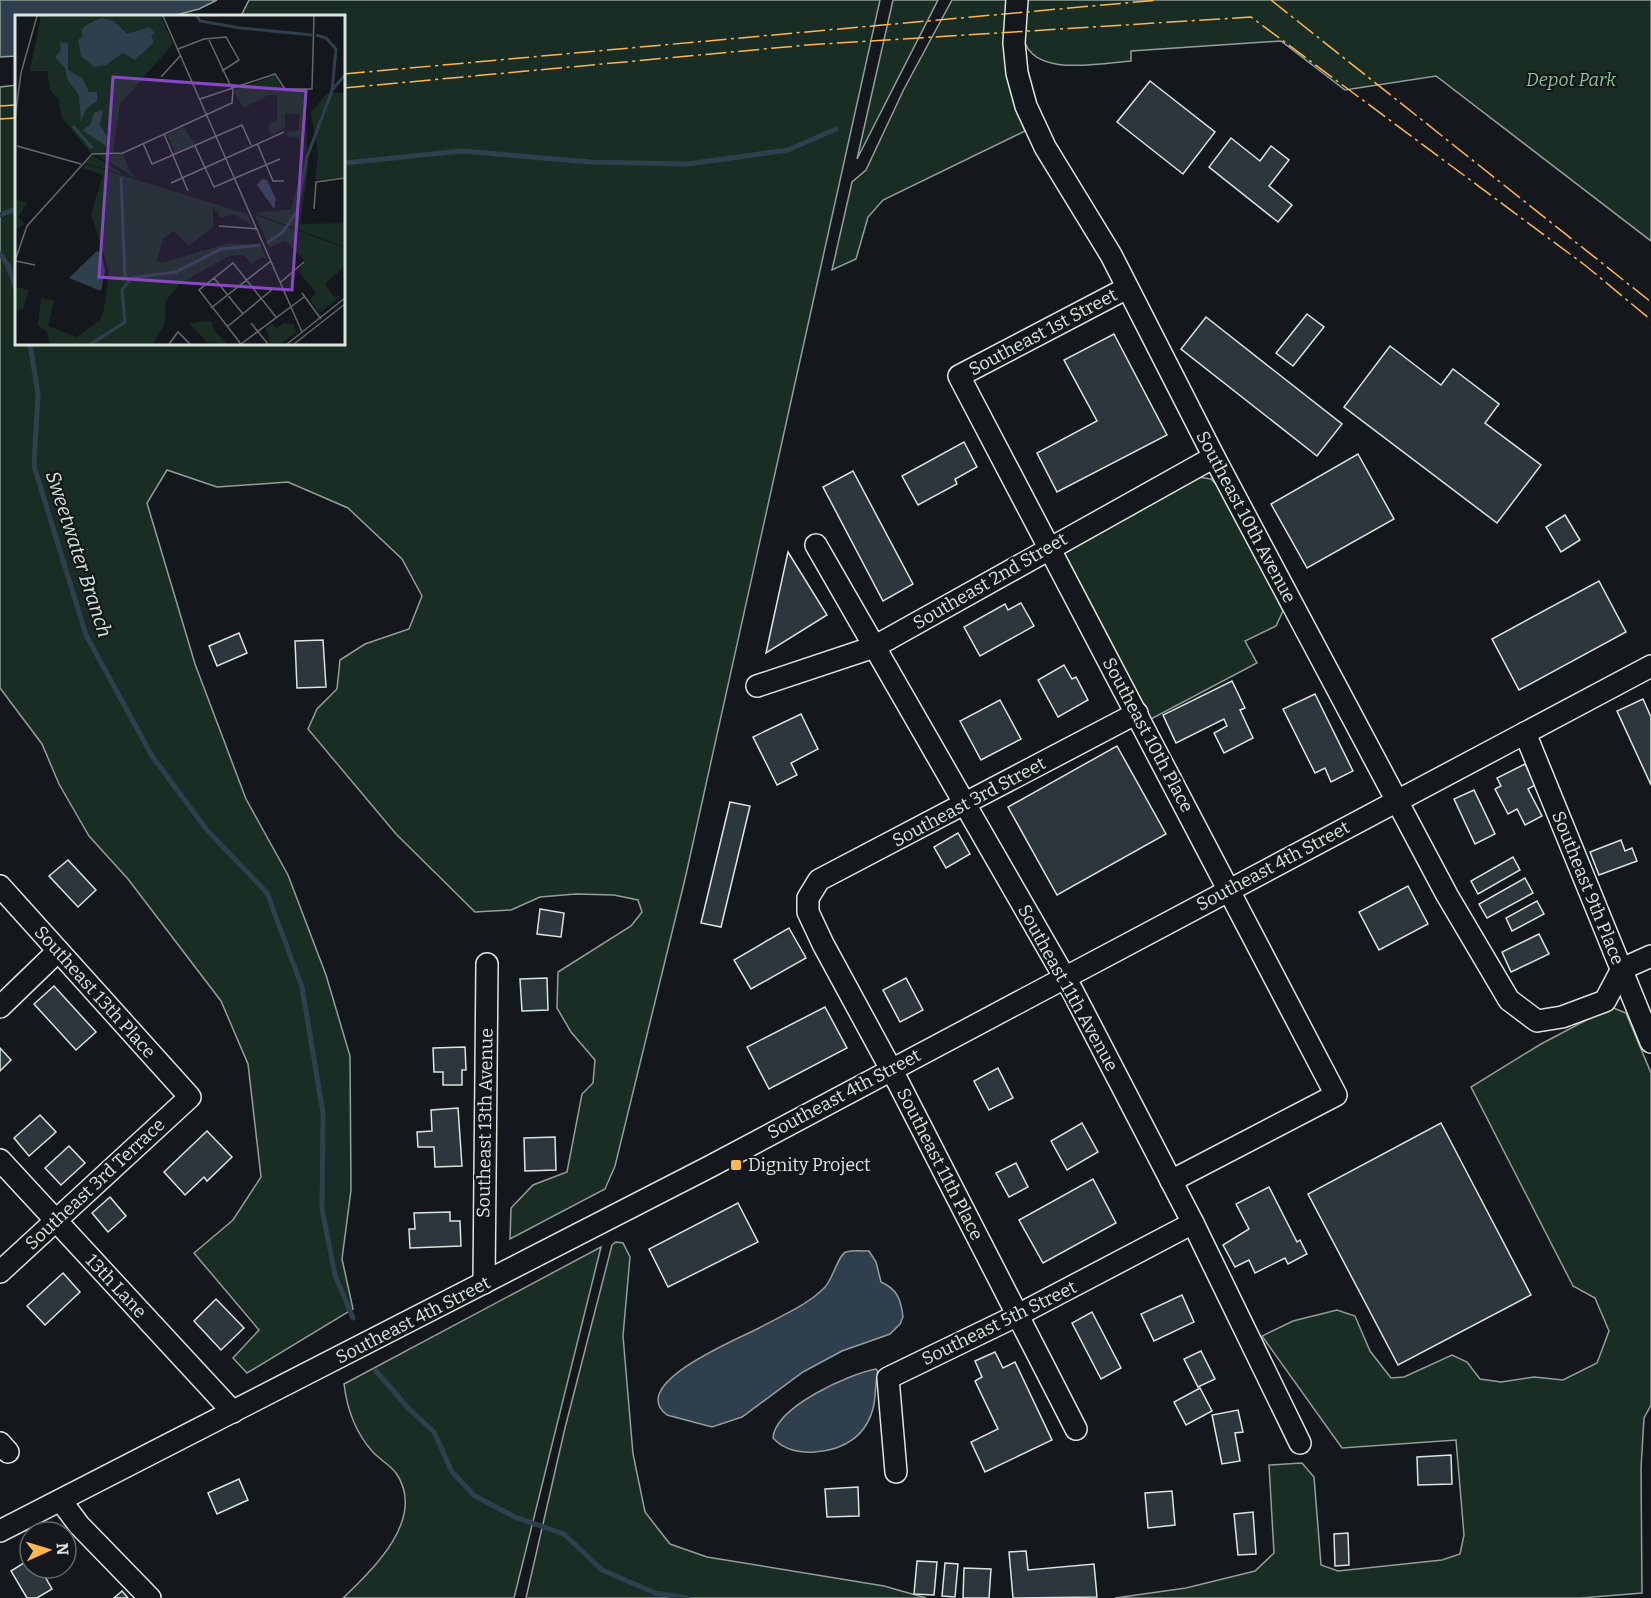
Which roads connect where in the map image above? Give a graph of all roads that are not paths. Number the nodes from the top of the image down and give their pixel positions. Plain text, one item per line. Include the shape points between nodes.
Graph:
1 (1017, 0) edge
2 (1128, 288) junction
3 (959, 376) joint
4 (1214, 457) junction
5 (816, 545) dead end
6 (1048, 548) junction
7 (874, 647) junction
8 (1651, 666) edge
9 (757, 686) dead end
10 (1137, 713) junction
11 (1525, 733) junction
12 (1396, 801) junction
13 (964, 805) junction
14 (0, 886) edge
15 (1228, 889) junction
16 (808, 898) joint
17 (58, 951) junction
18 (1651, 956) edge
19 (487, 964) dead end
20 (1622, 969) junction
21 (1062, 978) junction
22 (0, 1007) edge
23 (1651, 1042) edge
24 (891, 1069) junction
25 (190, 1097) joint
26 (0, 1160) edge
27 (1171, 1181) junction
28 (55, 1221) junction
29 (1193, 1223) junction
30 (0, 1272) edge
31 (484, 1283) junction
32 (1018, 1315) junction
33 (233, 1412) junction
34 (1076, 1429) dead end
35 (1300, 1443) dead end
36 (896, 1472) dead end
37 (61, 1501) junction
38 (0, 1531) edge
39 (150, 1598) edge

1 - 2 street, Southeast 10th Avenue via 1016,65 1034,126
2 - 3 street, Southeast 1st Street
2 - 4 street, Southeast 10th Avenue
3 - 6 street, Southeast 10th Place
4 - 6 street, Southeast 2nd Street
4 - 12 street, Southeast 10th Avenue
5 - 7 street, Southeast 11th Avenue
6 - 7 street, Southeast 2nd Street
6 - 10 street, Southeast 10th Place
7 - 9 street, Southeast 2nd Street
7 - 13 street, Southeast 11th Avenue
8 - 11 street, Southeast 4th Street
10 - 13 street, Southeast 3rd Street
10 - 15 street, Southeast 10th Place
11 - 12 street, Southeast 4th Street
11 - 20 street, Southeast 9th Place
12 - 15 street, Southeast 4th Street
12 - 20 street, Southeast 10th Avenue via 1509,1000 1537,1021 1562,1017 1605,1001
13 - 16 street, Southeast 3rd Street via 819,880
13 - 21 street, Southeast 11th Avenue
14 - 17 street, Southeast 13th Place
15 - 21 street, Southeast 4th Street
15 - 27 street, Southeast 10th Place via 1336,1095
16 - 24 street, Southeast 11th Place via 808,912 823,944
17 - 22 street
17 - 25 street, Southeast 13th Place
18 - 20 street
19 - 31 street, Southeast 13th Avenue
20 - 23 street, Southeast 9th Place
21 - 24 street, Southeast 4th Street
21 - 27 street, Southeast 11th Avenue via 1073,992
24 - 31 street, Southeast 4th Street
24 - 32 street, Southeast 11th Place
25 - 28 street, Southeast 3rd Terrace
26 - 28 street, 13th Lane
27 - 29 street, Southeast 11th Avenue
28 - 30 street, Southeast 3rd Terrace
28 - 33 street, 13th Lane
29 - 32 street, Southeast 5th Street
29 - 35 street, Southeast 11th Avenue
31 - 33 street, Southeast 4th Street
32 - 34 street, Southeast 11th Place
32 - 36 street, Southeast 5th Street via 888,1378
33 - 37 street, Southeast 4th Street
37 - 38 street, Southeast 4th Street
37 - 39 street

